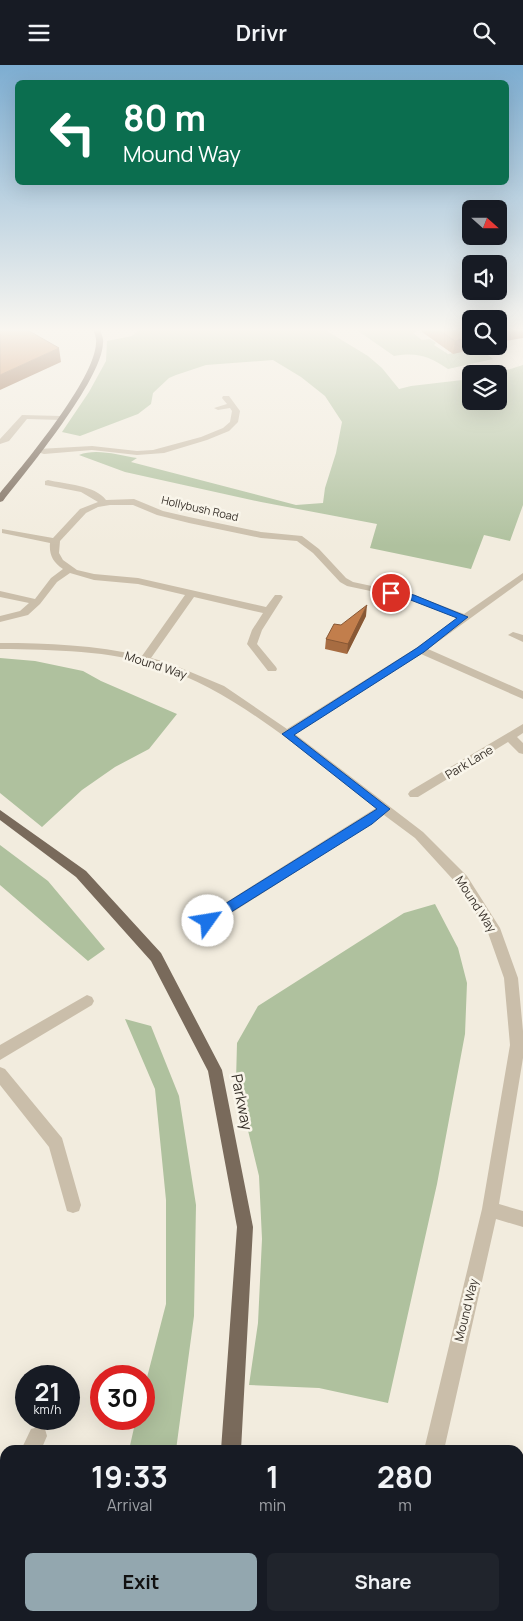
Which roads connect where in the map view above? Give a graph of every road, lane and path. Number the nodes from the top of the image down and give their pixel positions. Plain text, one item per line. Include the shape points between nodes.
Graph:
1 (73, 401) edge
2 (228, 401) edge
3 (232, 405) junction
4 (218, 409) dead end
5 (61, 418) junction
6 (0, 443) edge
7 (38, 451) junction
8 (48, 483) dead end
9 (0, 499) edge
10 (103, 503) junction
11 (4, 531) dead end
12 (55, 541) junction
13 (68, 570) junction
14 (523, 576) edge
15 (192, 592) junction
16 (0, 594) edge
17 (278, 597) dead end
18 (37, 601) junction
19 (269, 611) junction
20 (464, 617) junction
21 (0, 619) edge
22 (0, 646) edge
23 (420, 650) junction
24 (145, 659) junction
25 (272, 669) dead end
26 (523, 695) edge
27 (523, 728) edge
28 (287, 734) junction
29 (510, 737) junction
30 (523, 750) edge
31 (414, 794) dead end
32 (384, 809) junction
33 (0, 814) edge
34 (208, 921) dead end
35 (518, 996) edge
36 (87, 1001) dead end
37 (0, 1053) edge
38 (0, 1074) edge
39 (72, 1205) dead end
40 (490, 1209) junction
41 (523, 1219) edge
42 (231, 1445) edge
43 (435, 1445) edge

1 - 5 main road
2 - 3 street
3 - 4 street
3 - 7 street via 236,418 222,432 149,453 84,448
5 - 6 street via 25,417
5 - 7 main road
7 - 9 main road
8 - 10 street via 84,489
10 - 12 street, Hollybush Road via 83,511
10 - 20 street, Hollybush Road via 123,501 189,520 261,535 299,538 350,584 411,597
11 - 12 street
12 - 13 street via 54,553
13 - 15 street
13 - 18 street via 54,580
14 - 20 street
15 - 19 street
15 - 24 street
16 - 18 street
17 - 19 street
18 - 21 street via 24,613
19 - 25 street via 252,644
20 - 23 street
22 - 24 street, Mound Way via 71,647
23 - 26 street
23 - 28 street
24 - 28 street, Mound Way via 220,688
27 - 29 street, Park Lane
28 - 32 street, Mound Way
29 - 30 street
29 - 31 street, Park Lane
32 - 34 street
32 - 35 street, Mound Way via 436,852 472,894 498,941
33 - 42 main road, Parkway via 82,874 156,957 216,1070 246,1227
35 - 40 street, Mound Way via 514,1072
36 - 37 street
38 - 39 street via 56,1143
40 - 41 street
40 - 43 street, Mound Way

